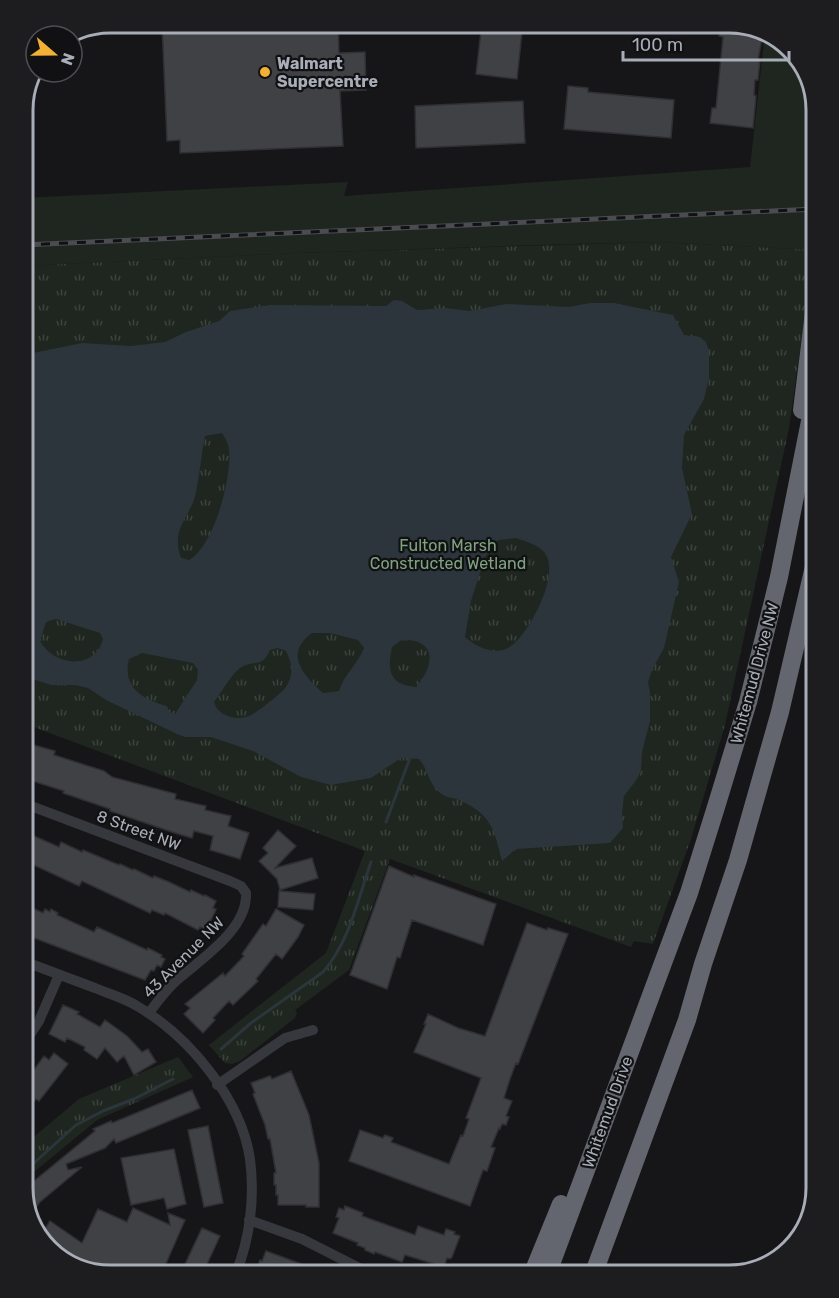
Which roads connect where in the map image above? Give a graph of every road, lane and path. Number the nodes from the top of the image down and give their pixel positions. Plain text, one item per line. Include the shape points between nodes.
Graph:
1 (806, 372) edge
2 (806, 441) edge
3 (779, 577) junction
4 (806, 605) edge
5 (33, 807) edge
6 (243, 888) joint
7 (668, 949) joint
8 (33, 965) edge
9 (59, 975) junction
10 (652, 990) junction
11 (149, 1013) junction
12 (33, 1029) edge
13 (313, 1030) dead end
14 (218, 1085) junction
15 (650, 1124) junction
16 (249, 1220) junction
17 (239, 1265) edge
18 (353, 1265) edge
19 (535, 1265) edge
20 (552, 1265) edge
21 (597, 1265) edge
22 (607, 1265) edge

1 - 3 highway
2 - 3 highway, Whitemud Drive NW
3 - 7 highway, Whitemud Drive NW via 705,846
4 - 15 highway, Whitemud Drive NW via 738,860
5 - 6 street, 8 Street NW
6 - 11 street, 43 Avenue NW via 247,902 237,923 175,982
7 - 10 highway, Whitemud Drive
8 - 9 street
9 - 11 street
9 - 12 street
10 - 19 highway
10 - 20 highway, Whitemud Drive
11 - 14 street via 183,1040
13 - 14 street via 285,1038
14 - 16 street via 244,1137 249,1159
15 - 21 highway
15 - 22 highway
16 - 17 street
16 - 18 street via 302,1239

